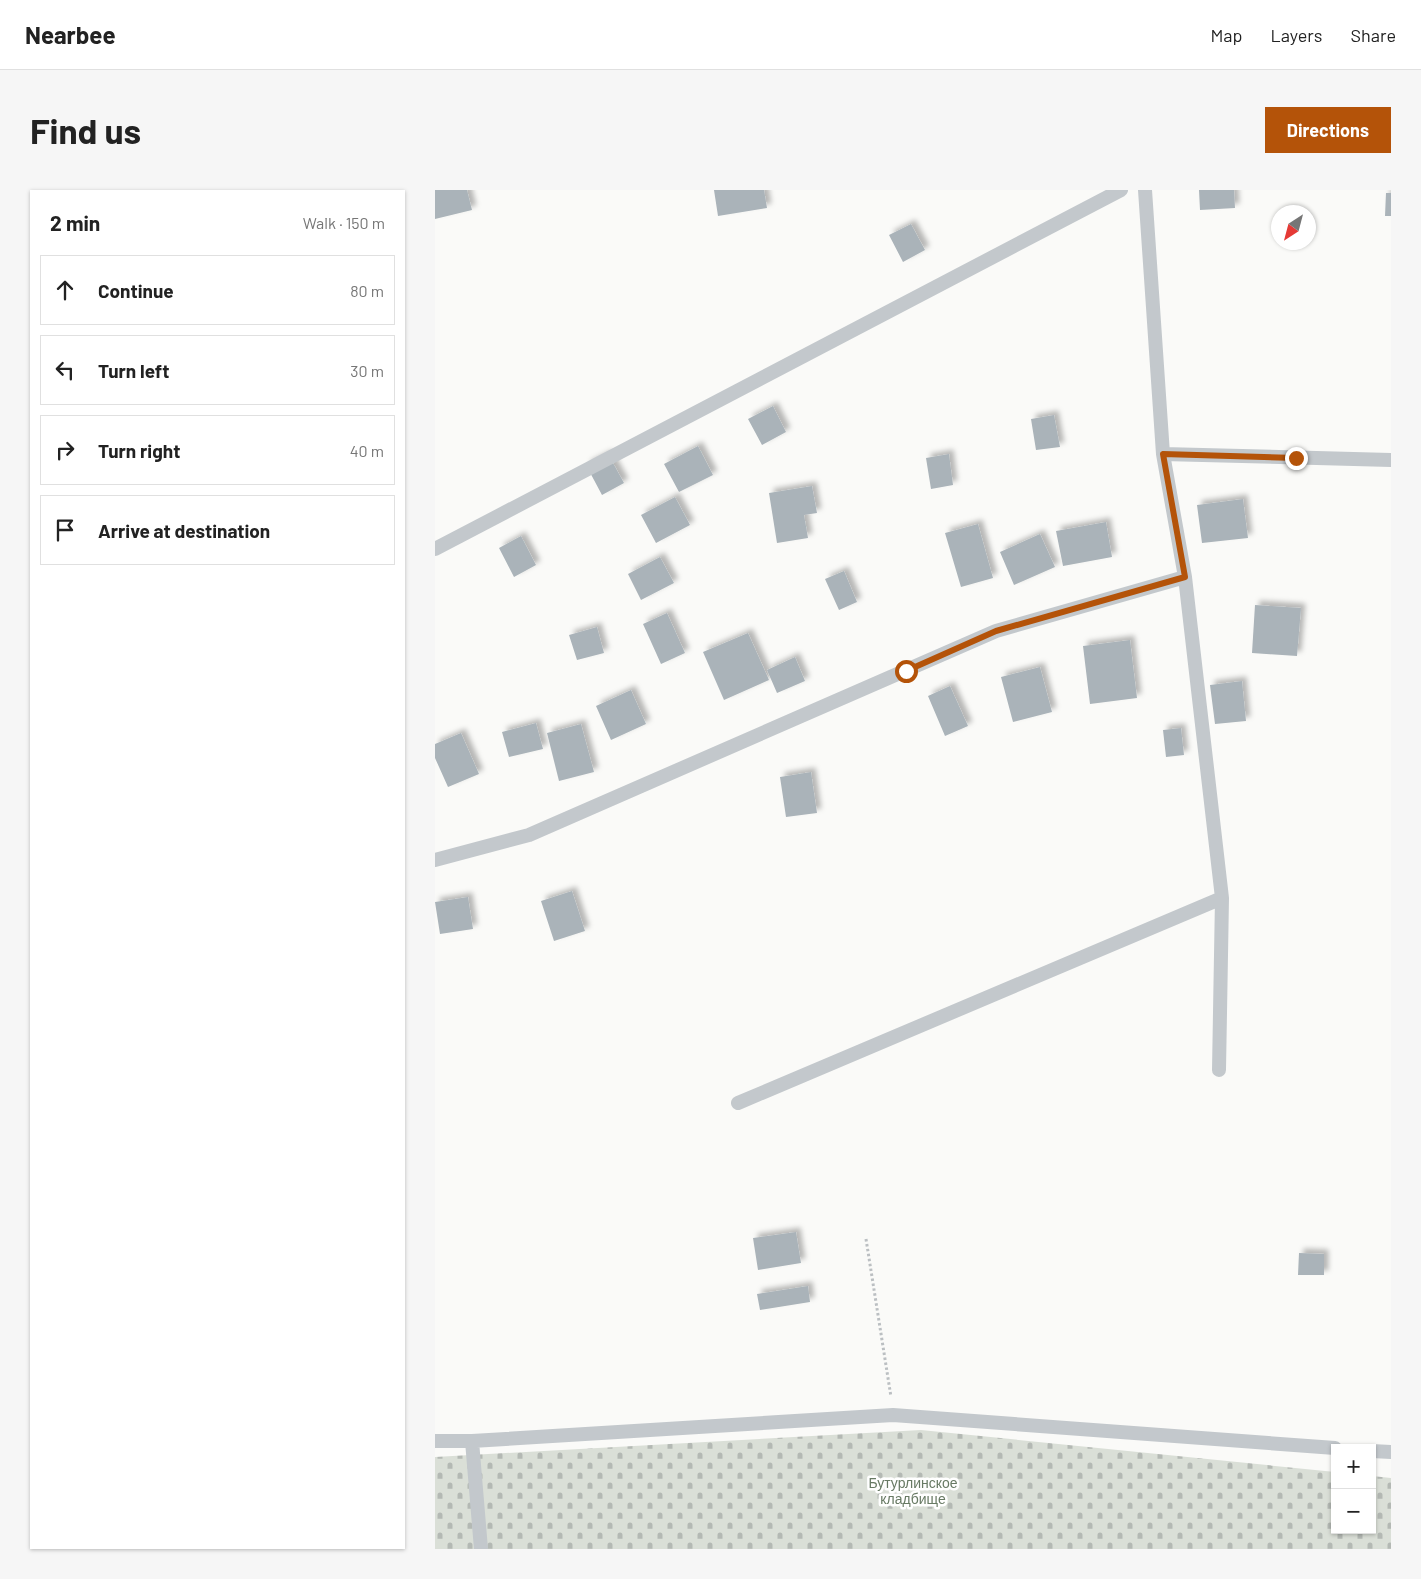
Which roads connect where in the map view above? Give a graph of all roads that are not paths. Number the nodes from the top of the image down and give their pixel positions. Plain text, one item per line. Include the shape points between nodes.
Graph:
1 (1121, 190) edge
2 (1145, 190) edge
3 (1163, 454) junction
4 (1391, 460) edge
5 (435, 549) edge
6 (1185, 577) junction
7 (435, 860) edge
8 (1222, 898) junction
9 (1219, 1070) dead end
10 (738, 1104) dead end
11 (435, 1441) edge
12 (472, 1441) junction
13 (1331, 1448) edge
14 (1376, 1451) edge
15 (1391, 1452) edge
16 (481, 1549) edge

1 - 5 lane
2 - 3 lane
3 - 4 lane
3 - 6 lane
6 - 7 lane via 996,631 529,835
6 - 8 lane
8 - 9 lane
8 - 10 lane
11 - 12 lane
12 - 13 lane via 893,1415
12 - 16 lane
14 - 15 lane

